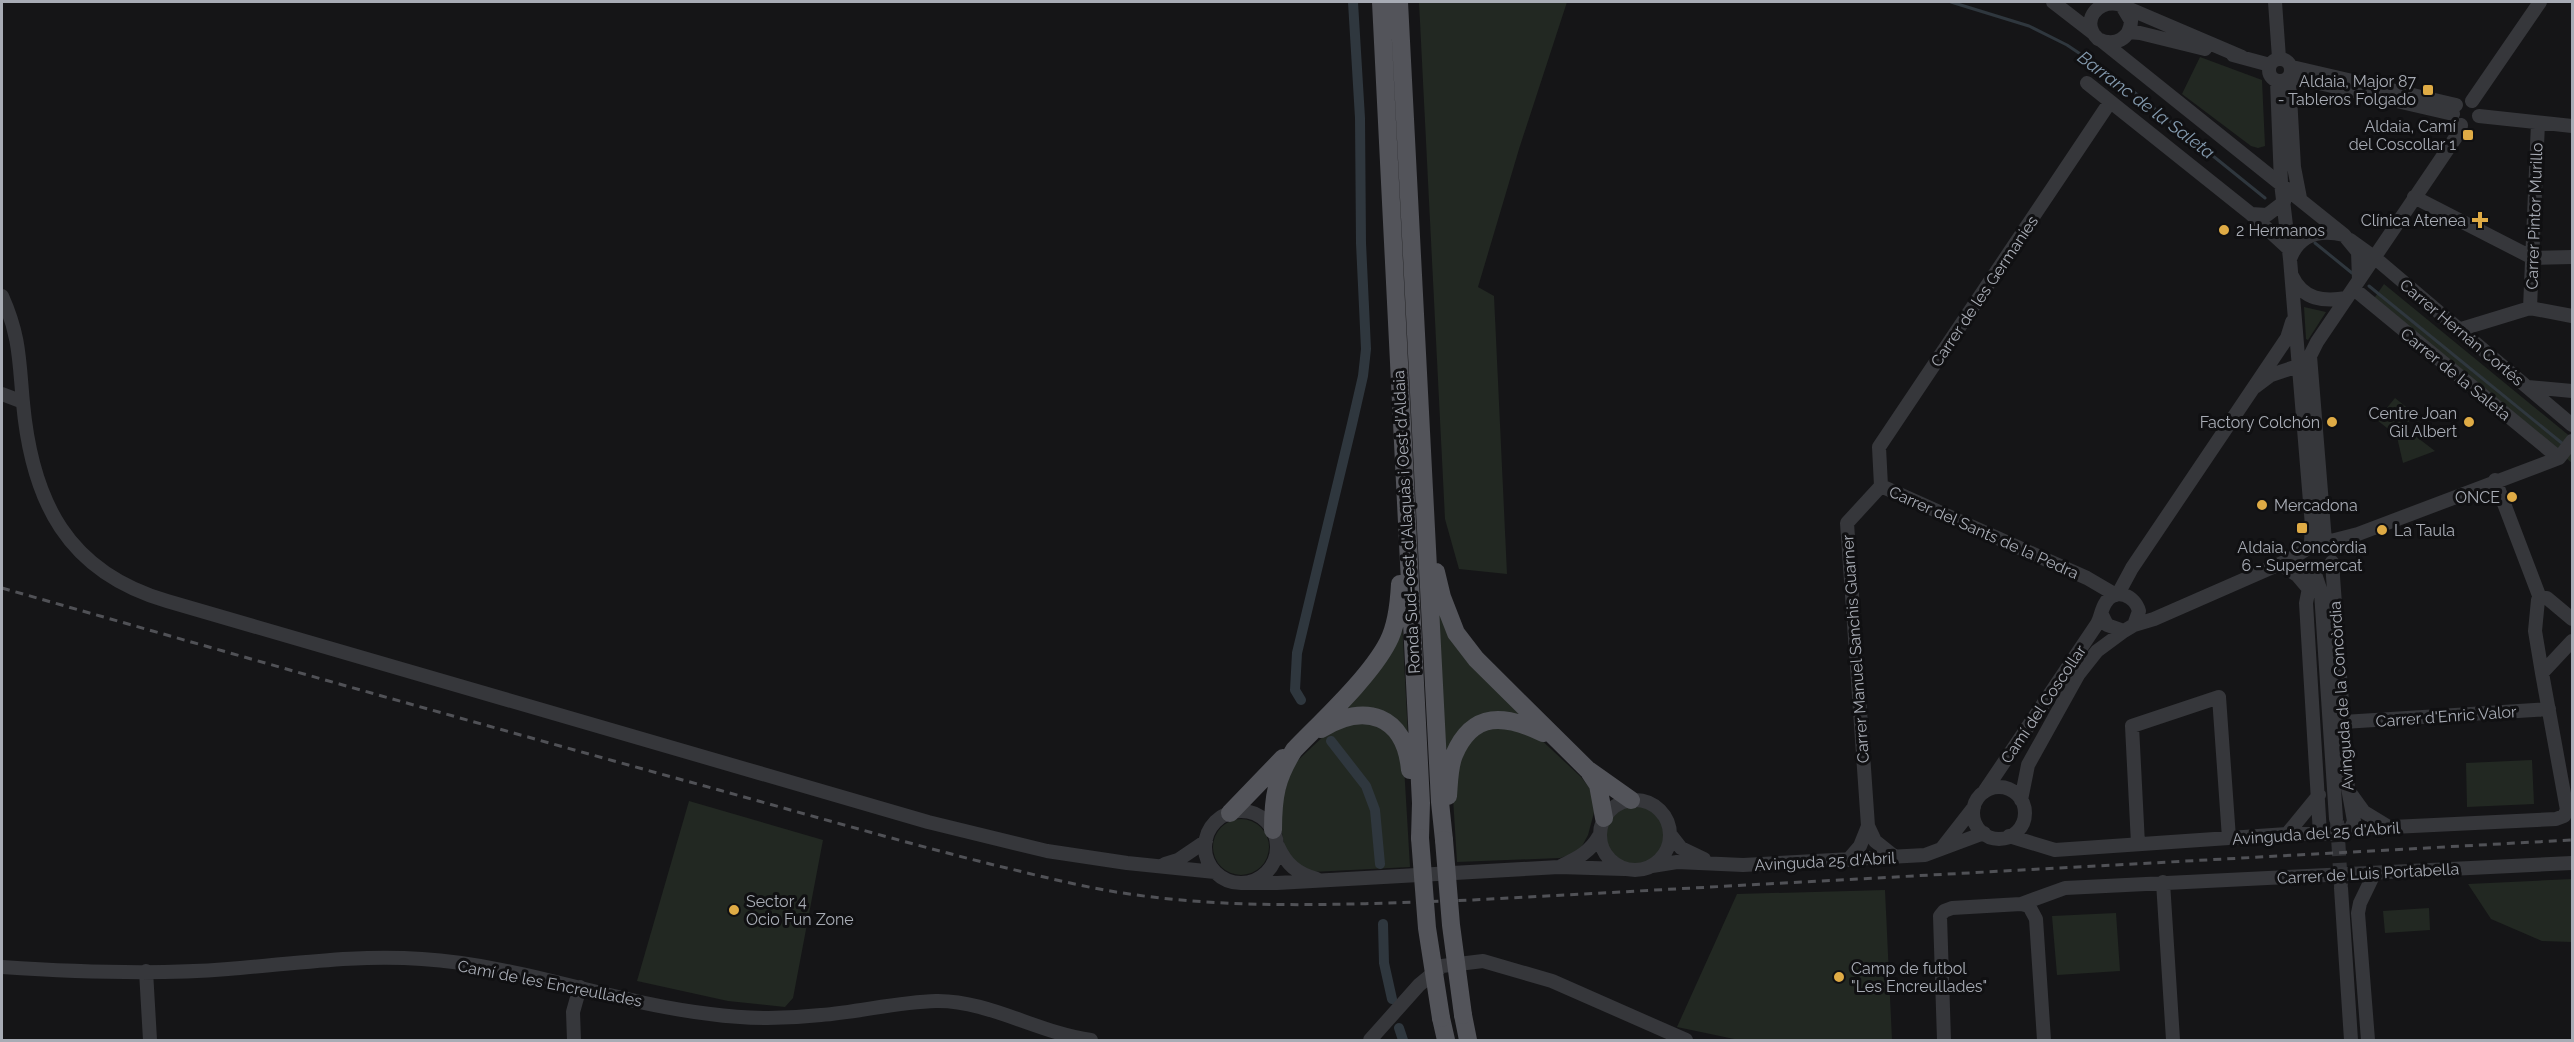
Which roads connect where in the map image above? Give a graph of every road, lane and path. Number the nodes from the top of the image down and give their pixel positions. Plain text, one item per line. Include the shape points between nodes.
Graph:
1 (1381, 2) edge
2 (1399, 2) edge
3 (2053, 2) edge
4 (2106, 2) edge
5 (2275, 2) edge
6 (2540, 2) edge
7 (2122, 6) junction
8 (2126, 36) junction
9 (2097, 37) junction
10 (2242, 57) junction
11 (2275, 62) junction
12 (2287, 76) junction
13 (2087, 83) dead end
14 (2169, 94) junction
15 (2472, 101) junction
16 (2110, 102) junction
17 (2457, 115) junction
18 (2479, 116) junction
19 (2538, 123) junction
20 (2572, 126) edge
21 (2281, 154) junction
22 (2256, 165) junction
23 (2281, 183) junction
24 (2414, 197) junction
25 (2300, 198) junction
26 (2284, 202) junction
27 (2252, 214) junction
28 (2347, 237) junction
29 (2289, 253) junction
30 (2572, 257) edge
31 (2375, 258) junction
32 (2533, 258) junction
33 (2291, 275) junction
34 (2353, 289) junction
35 (2, 296) edge
36 (2530, 308) junction
37 (2294, 314) junction
38 (2572, 316) edge
39 (2458, 330) junction
40 (2305, 361) junction
41 (2258, 384) junction
42 (2301, 386) junction
43 (2528, 387) junction
44 (2572, 391) edge
45 (2, 394) edge
46 (23, 402) junction
47 (2572, 425) edge
48 (2572, 441) edge
49 (2559, 458) junction
50 (2495, 480) junction
51 (1881, 486) junction
52 (2358, 534) junction
53 (2317, 544) junction
54 (1426, 548) junction
55 (1407, 550) junction
56 (2323, 563) junction
57 (2280, 564) junction
58 (2132, 569) junction
59 (2090, 580) junction
60 (2315, 590) junction
61 (2126, 598) junction
62 (2540, 598) junction
63 (2103, 610) junction
64 (2168, 613) junction
65 (2572, 619) edge
66 (2129, 628) junction
67 (2572, 640) edge
68 (2542, 673) junction
69 (2549, 709) junction
70 (2343, 722) junction
71 (1554, 738) junction
72 (1300, 744) junction
73 (1587, 769) junction
74 (2348, 788) junction
75 (1984, 792) junction
76 (2319, 795) junction
77 (1631, 800) junction
78 (2021, 800) junction
79 (1974, 807) junction
80 (1230, 813) junction
81 (2570, 813) edge
82 (1604, 818) junction
83 (2024, 818) junction
84 (2337, 819) tunnel mouth
85 (1868, 826) junction
86 (2392, 828) junction
87 (2351, 829) junction
88 (1670, 834) junction
89 (1984, 834) junction
90 (2287, 834) junction
91 (2320, 834) junction
92 (1599, 836) junction
93 (2010, 836) junction
94 (1275, 838) junction
95 (1420, 838) junction
96 (2229, 838) junction
97 (1444, 840) junction
98 (1206, 841) junction
99 (2138, 844) junction
100 (1941, 850) junction
101 (2051, 850) junction
102 (1895, 857) junction
103 (1848, 860) junction
104 (1708, 861) junction
105 (2572, 863) edge
106 (1154, 866) junction
107 (1652, 866) junction
108 (1559, 867) junction
109 (1624, 869) junction
110 (1215, 872) junction
111 (2374, 874) junction
112 (1325, 881) junction
113 (2163, 882) junction
114 (1248, 883) junction
115 (2341, 888) tunnel mouth
116 (2021, 904) junction
117 (2, 967) edge
118 (146, 971) junction
119 (580, 987) junction
120 (150, 1041) edge
121 (574, 1041) edge
122 (1091, 1041) edge
123 (1370, 1041) edge
124 (1446, 1041) edge
125 (1468, 1041) edge
126 (1686, 1041) edge
127 (1944, 1041) edge
128 (2044, 1041) edge
129 (2173, 1041) edge
130 (2351, 1041) edge
131 (2368, 1041) edge

1 - 55 main road, Ronda Sud-oest d'Alaquàs i Oest d'Aldaia
2 - 54 main road, Ronda Sud-oest d'Alaquàs i Oest d'Aldaia
3 - 9 street, Carrer Hernán Cortés
4 - 7 street
4 - 9 street via 2092,14 2090,27
5 - 11 street
6 - 15 street
7 - 8 street via 2131,21
7 - 10 street
8 - 9 street via 2113,43
8 - 10 street via 2153,36
8 - 14 street, Carrer Hernán Cortés via 2127,53
9 - 14 street, Carrer Hernán Cortés
10 - 11 street
11 - 12 street via 2287,61
11 - 12 street via 2269,73
12 - 17 street
12 - 21 street
12 - 25 street
13 - 16 street
14 - 22 street, Carrer Hernán Cortés
15 - 17 street via 2463,100
15 - 18 street
16 - 27 street
16 - 51 street, Carrer de les Germanies via 1879,447
17 - 18 street via 2470,125
17 - 24 street via 2460,130
18 - 19 street
19 - 20 street
19 - 32 street, Carrer Pintor Murillo
21 - 22 street via 2274,163
21 - 23 street
22 - 23 street, Carrer Hernán Cortés
23 - 25 street, Carrer Hernán Cortés
23 - 26 street
24 - 31 street
24 - 32 street
25 - 28 street, Carrer Hernán Cortés
26 - 27 street via 2267,215
26 - 29 street
27 - 29 street
28 - 29 street via 2317,232
28 - 31 street, Carrer Hernán Cortés
28 - 34 street via 2358,252 2360,264
29 - 33 street
30 - 32 street
31 - 34 street
31 - 39 street, Carrer Hernán Cortés
32 - 36 street, Carrer Pintor Murillo
33 - 34 street via 2296,285 2314,298 2330,301
33 - 37 street
34 - 40 street
34 - 49 street, Carrer de la Saleta
35 - 46 street via 17,336
36 - 38 street
36 - 39 street
37 - 40 street
37 - 41 street via 2287,338
39 - 43 street, Carrer Hernán Cortés
40 - 41 street
40 - 42 street
40 - 53 street
41 - 42 street via 2282,378
41 - 58 street
42 - 53 street via 2312,526
43 - 44 street
43 - 47 street, Carrer Hernán Cortés
45 - 46 street
46 - 106 street via 35,475 51,514 70,541 97,567 145,595 928,822 1047,851
48 - 49 street
49 - 50 street
50 - 52 street
50 - 62 street
51 - 59 street, Carrer del Sants de la Pedra
51 - 85 street, Carrer Manuel Sanchis Guarner via 1846,523
52 - 53 street, Camí del Coscollar
52 - 56 street
53 - 56 street via 2332,547
53 - 56 street via 2305,558
53 - 57 street, Camí del Coscollar
54 - 71 main road via 1456,633 1476,659
54 - 97 main road, Ronda Sud-oest d'Alaquàs i Oest d'Aldaia
55 - 72 main road via 1400,573 1399,606 1389,641 1371,667
55 - 95 main road, Ronda Sud-oest d'Alaquàs i Oest d'Aldaia
56 - 57 street
56 - 60 street, Avinguda de la Concòrdia
56 - 70 street, Avinguda de la Concòrdia
57 - 60 street, Avinguda de la Concòrdia
57 - 64 street, Camí del Coscollar
58 - 59 street via 2118,578
58 - 61 street
59 - 61 street, Carrer del Sants de la Pedra
59 - 63 street, Carrer del Sants de la Pedra
60 - 76 street, Avinguda de la Concòrdia via 2306,603
60 - 84 street, Avinguda de la Concòrdia
61 - 63 street, Camí del Coscollar
61 - 64 street, Carrer del Sants de la Pedra via 2153,612
61 - 66 street via 2139,616
62 - 65 street via 2547,598
62 - 68 street via 2535,631
63 - 66 street via 2107,625
63 - 75 street, Camí del Coscollar
64 - 66 street, Camí del Coscollar
66 - 78 street, Camí del Coscollar via 2097,651 2078,675 2028,765
67 - 68 street
68 - 69 street
69 - 70 street, Carrer d'Enric Valor
69 - 81 street
70 - 74 street, Avinguda de la Concòrdia
71 - 73 main road
71 - 97 main road via 1509,719 1484,723 1467,733 1453,757
72 - 80 main road
72 - 94 main road via 1278,778
72 - 95 main road via 1349,715 1369,715 1389,724 1408,754 1414,819
73 - 77 main road
73 - 82 main road via 1598,785
74 - 86 street via 2364,812
74 - 87 street, Avinguda de la Concòrdia via 2354,819
75 - 78 street via 2004,788
75 - 79 street
76 - 90 street, Avinguda de la Concòrdia
76 - 91 street, Avinguda de la Concòrdia
77 - 82 street via 1611,809
77 - 88 street via 1662,813
78 - 83 street
79 - 89 street via 1974,819
79 - 100 street
80 - 94 street via 1240,811 1259,816
80 - 98 street via 1214,824
81 - 86 street, Avinguda del 25 d'Abril via 2556,819
82 - 92 street
83 - 93 street
83 - 101 street via 2041,843
85 - 102 street via 1875,841
85 - 103 street via 1860,846
86 - 87 street, Avinguda del 25 d'Abril
87 - 91 street, Avinguda del 25 d'Abril
88 - 104 street, Avinguda 25 d'Abril via 1681,848
88 - 107 street via 1665,852
89 - 93 street via 1996,838
89 - 100 street, Avinguda 25 d'Abril
90 - 91 street, Avinguda del 25 d'Abril
90 - 96 street, Avinguda del 25 d'Abril
92 - 108 street via 1585,854
92 - 109 street via 1606,856
93 - 101 street, Avinguda del 25 d'Abril
94 - 112 street via 1288,864 1298,872
94 - 114 street via 1277,854 1270,870
95 - 124 main road, Ronda Sud-oest d'Alaquàs i Oest d'Aldaia, bridge via 1427,928
96 - 99 street, Avinguda del 25 d'Abril
96 - 99 street via 2218,698 2132,726
97 - 125 main road, Ronda Sud-oest d'Alaquàs i Oest d'Aldaia, bridge via 1451,925
98 - 106 street via 1178,860
98 - 110 street via 1209,863
99 - 101 street, Avinguda del 25 d'Abril
100 - 102 street, Avinguda 25 d'Abril via 1929,855
102 - 103 street, Avinguda 25 d'Abril
103 - 104 street, Avinguda 25 d'Abril via 1743,865
104 - 107 street, Avinguda 25 d'Abril
105 - 111 street, Carrer de Luis Portabella
106 - 110 street
107 - 109 street
108 - 109 street
108 - 112 street
110 - 114 street via 1230,882
111 - 113 street, Carrer de Luis Portabella
111 - 131 street via 2358,913
112 - 114 street
113 - 116 street, Carrer de Luis Portabella via 2065,888
113 - 129 street
115 - 130 street
116 - 127 street, Carrer de Luis Portabella via 1952,908 1940,916
116 - 128 street via 2029,906 2036,919
117 - 118 street, Camí de les Encreullades
118 - 119 street, Camí de les Encreullades via 422,959
118 - 120 street
119 - 121 street via 573,1012
119 - 122 street, Camí de les Encreullades via 710,1014 772,1018 935,1001 964,1003 1065,1037
123 - 126 street via 1419,985 1442,966 1483,961 1557,983

